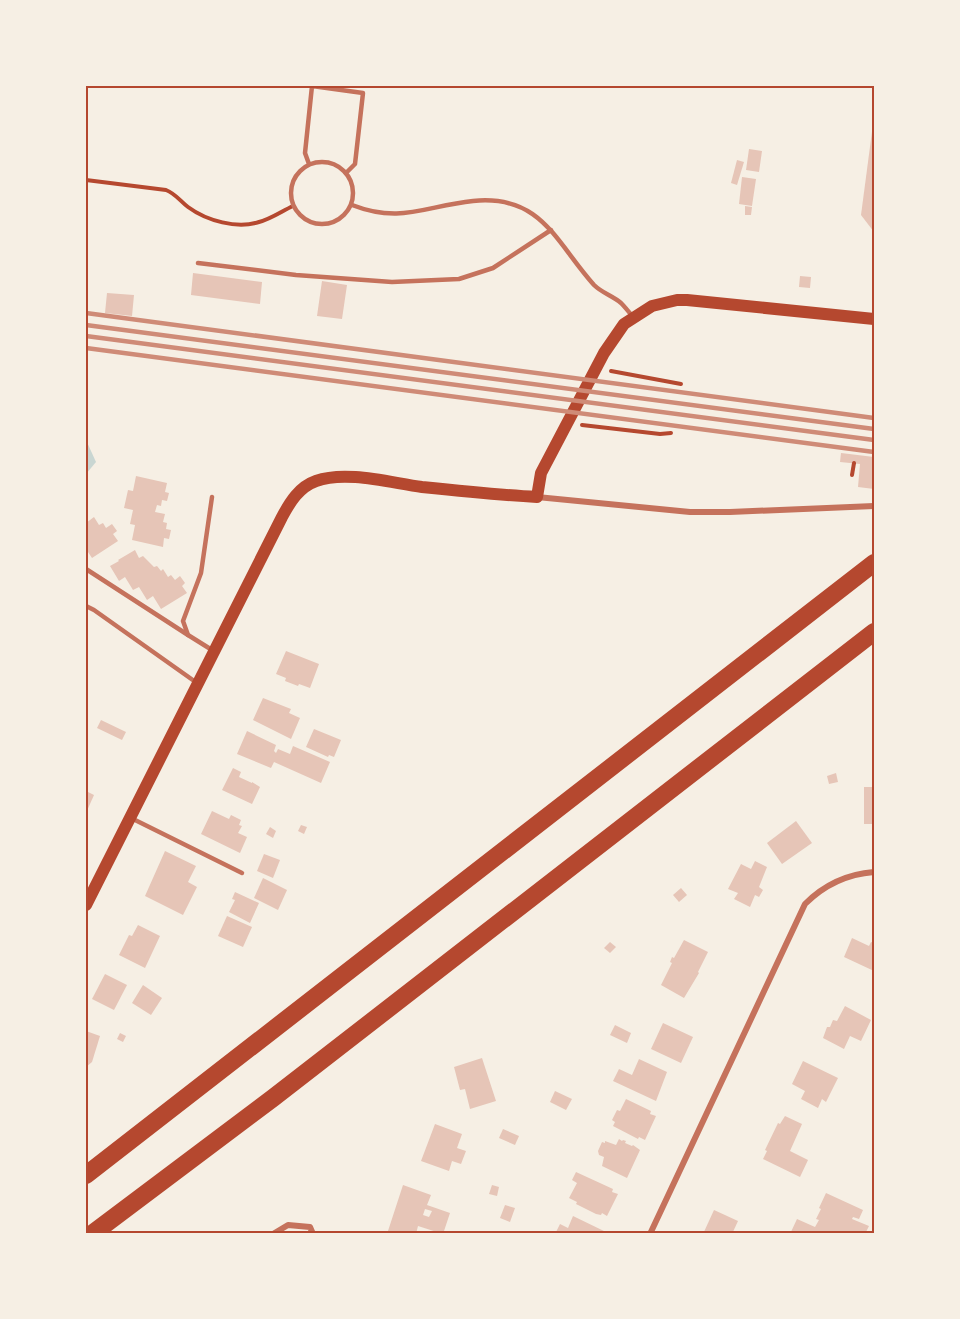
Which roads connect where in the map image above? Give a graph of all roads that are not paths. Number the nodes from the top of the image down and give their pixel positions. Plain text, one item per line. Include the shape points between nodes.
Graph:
1 (309, 165) junction
2 (346, 173) junction
3 (351, 204) junction
4 (551, 230) junction
5 (198, 262) dead end
6 (633, 317) junction
7 (874, 320) edge
8 (212, 497) dead end
9 (537, 498) junction
10 (874, 506) edge
11 (868, 568) edge
12 (86, 569) edge
13 (86, 606) edge
14 (874, 632) edge
15 (188, 635) junction
16 (214, 652) junction
17 (198, 684) junction
18 (130, 818) junction
19 (874, 872) edge
20 (242, 873) dead end
21 (86, 905) edge
22 (86, 1176) edge
23 (92, 1233) edge
24 (273, 1233) edge
25 (313, 1233) edge
26 (650, 1233) edge

1 - 2 lane via 325,162
1 - 2 lane via 305,153 312,86 363,93 355,164
1 - 3 lane via 299,171 290,194 292,206 305,220 322,225 340,219
2 - 3 lane via 354,195
3 - 4 lane via 371,213 394,214 493,201 530,212
4 - 5 lane via 493,268 459,279 392,282
4 - 6 lane via 599,290 620,302
6 - 7 main road via 660,303 687,300
6 - 9 main road via 604,353 541,473
8 - 15 lane via 201,573 183,621
9 - 10 street via 690,512
9 - 16 main road via 339,477 315,482 291,501
11 - 22 highway
12 - 15 lane
13 - 17 lane
14 - 23 highway via 301,1077
15 - 16 lane
16 - 17 main road
17 - 18 main road
18 - 20 lane
18 - 21 main road
19 - 26 street via 860,873 828,886 805,904
24 - 25 street via 288,1225 310,1227

